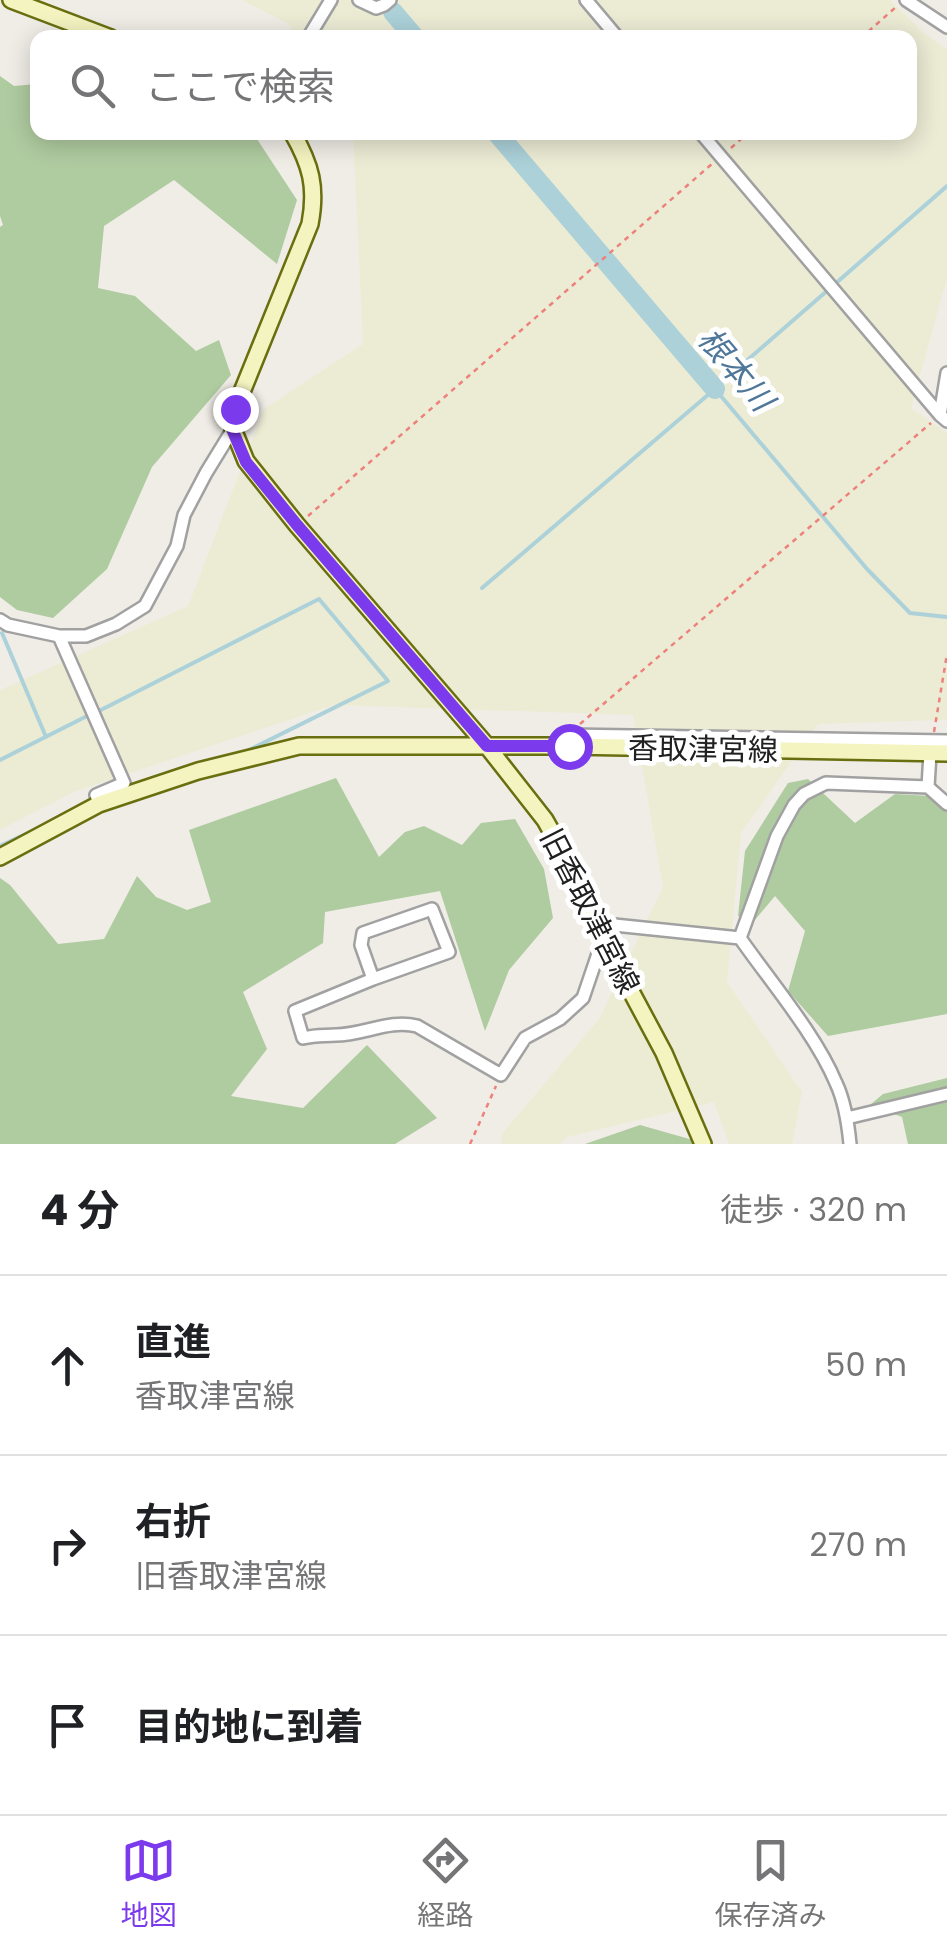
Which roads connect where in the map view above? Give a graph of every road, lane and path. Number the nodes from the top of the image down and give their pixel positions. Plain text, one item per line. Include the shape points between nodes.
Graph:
1 (11, 0) edge
2 (331, 0) edge
3 (359, 0) edge
4 (390, 0) edge
5 (586, 0) edge
6 (905, 0) edge
7 (947, 27) edge
8 (91, 30) edge
9 (313, 30) edge
10 (611, 30) edge
11 (870, 30) edge
12 (295, 140) edge
13 (707, 140) edge
14 (739, 140) edge
15 (720, 156) junction
16 (947, 373) edge
17 (943, 418) edge
18 (232, 429) junction
19 (297, 525) junction
20 (0, 620) edge
21 (59, 636) junction
22 (947, 654) edge
23 (568, 735) joint
24 (947, 741) edge
25 (487, 746) junction
26 (937, 749) edge
27 (928, 787) junction
28 (99, 804) junction
29 (947, 804) edge
30 (0, 857) edge
31 (595, 923) junction
32 (603, 938) junction
33 (740, 938) junction
34 (373, 979) junction
35 (501, 1074) junction
36 (947, 1094) edge
37 (848, 1118) junction
38 (470, 1144) edge
39 (702, 1144) edge
40 (850, 1144) edge

1 - 8 street
2 - 9 street
3 - 4 street via 376,8
5 - 10 street
6 - 7 street
6 - 11 path
12 - 18 street via 315,199 310,224
13 - 15 street
14 - 15 path
15 - 17 street
15 - 19 path
16 - 17 street
17 - 23 path
18 - 19 street, 旧香取津宮線 via 246,462
18 - 21 street via 184,515 178,546 145,606 86,636
19 - 25 street, 旧香取津宮線
20 - 21 street
21 - 28 street via 124,783 96,795
22 - 26 path
23 - 26 street
24 - 26 street
25 - 26 street, 香取津宮線
25 - 28 street, 香取津宮線 via 299,746
25 - 31 street, 旧香取津宮線 via 546,820
26 - 27 street
27 - 29 street
27 - 33 street via 826,783 804,794 777,836
28 - 30 street, 香取津宮線
31 - 32 street, 旧香取津宮線
31 - 33 street
32 - 35 street via 583,998 525,1038
32 - 39 street, 旧香取津宮線 via 664,1052
33 - 37 street via 816,1046
34 - 34 street via 449,952 432,909 363,933
34 - 35 street via 295,1011 304,1038 404,1023
35 - 38 path
36 - 37 street
37 - 40 street

